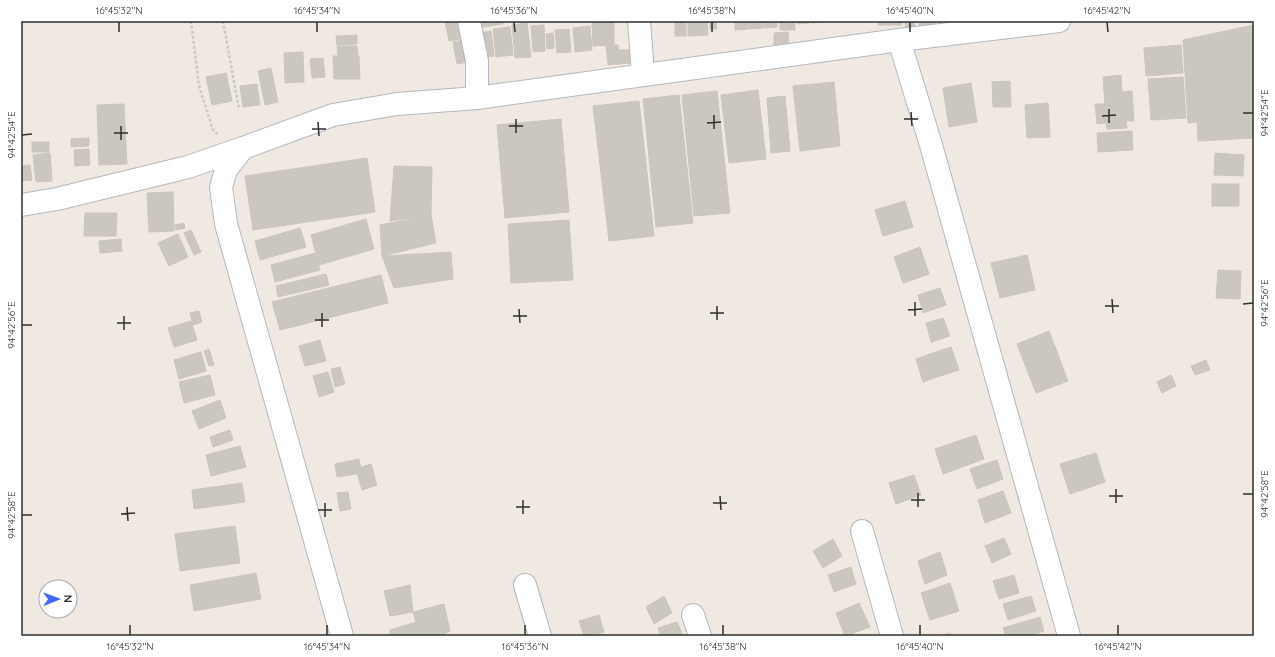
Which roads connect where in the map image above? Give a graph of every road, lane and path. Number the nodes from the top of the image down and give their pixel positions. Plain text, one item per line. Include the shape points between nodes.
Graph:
1 (191, 21) edge
2 (223, 21) edge
3 (469, 21) edge
4 (639, 21) edge
5 (1059, 21) edge
6 (972, 26) edge
7 (899, 40) junction
8 (643, 74) junction
9 (477, 98) junction
10 (239, 109) dead end
11 (243, 148) junction
12 (21, 205) edge
13 (862, 531) dead end
14 (525, 586) dead end
15 (693, 615) dead end
16 (342, 636) edge
17 (540, 636) edge
18 (700, 636) edge
19 (892, 636) edge
20 (1069, 636) edge

1 - 11 path via 199,86 214,130 226,145
2 - 10 path
3 - 9 street via 477,61
4 - 8 street
5 - 6 street
6 - 7 street
7 - 8 street
7 - 20 street via 934,153
8 - 9 street
9 - 11 street via 397,104 333,115
11 - 12 street via 188,167 57,199
11 - 16 street via 226,170 220,187 226,224
13 - 19 street
14 - 17 street
15 - 18 street

